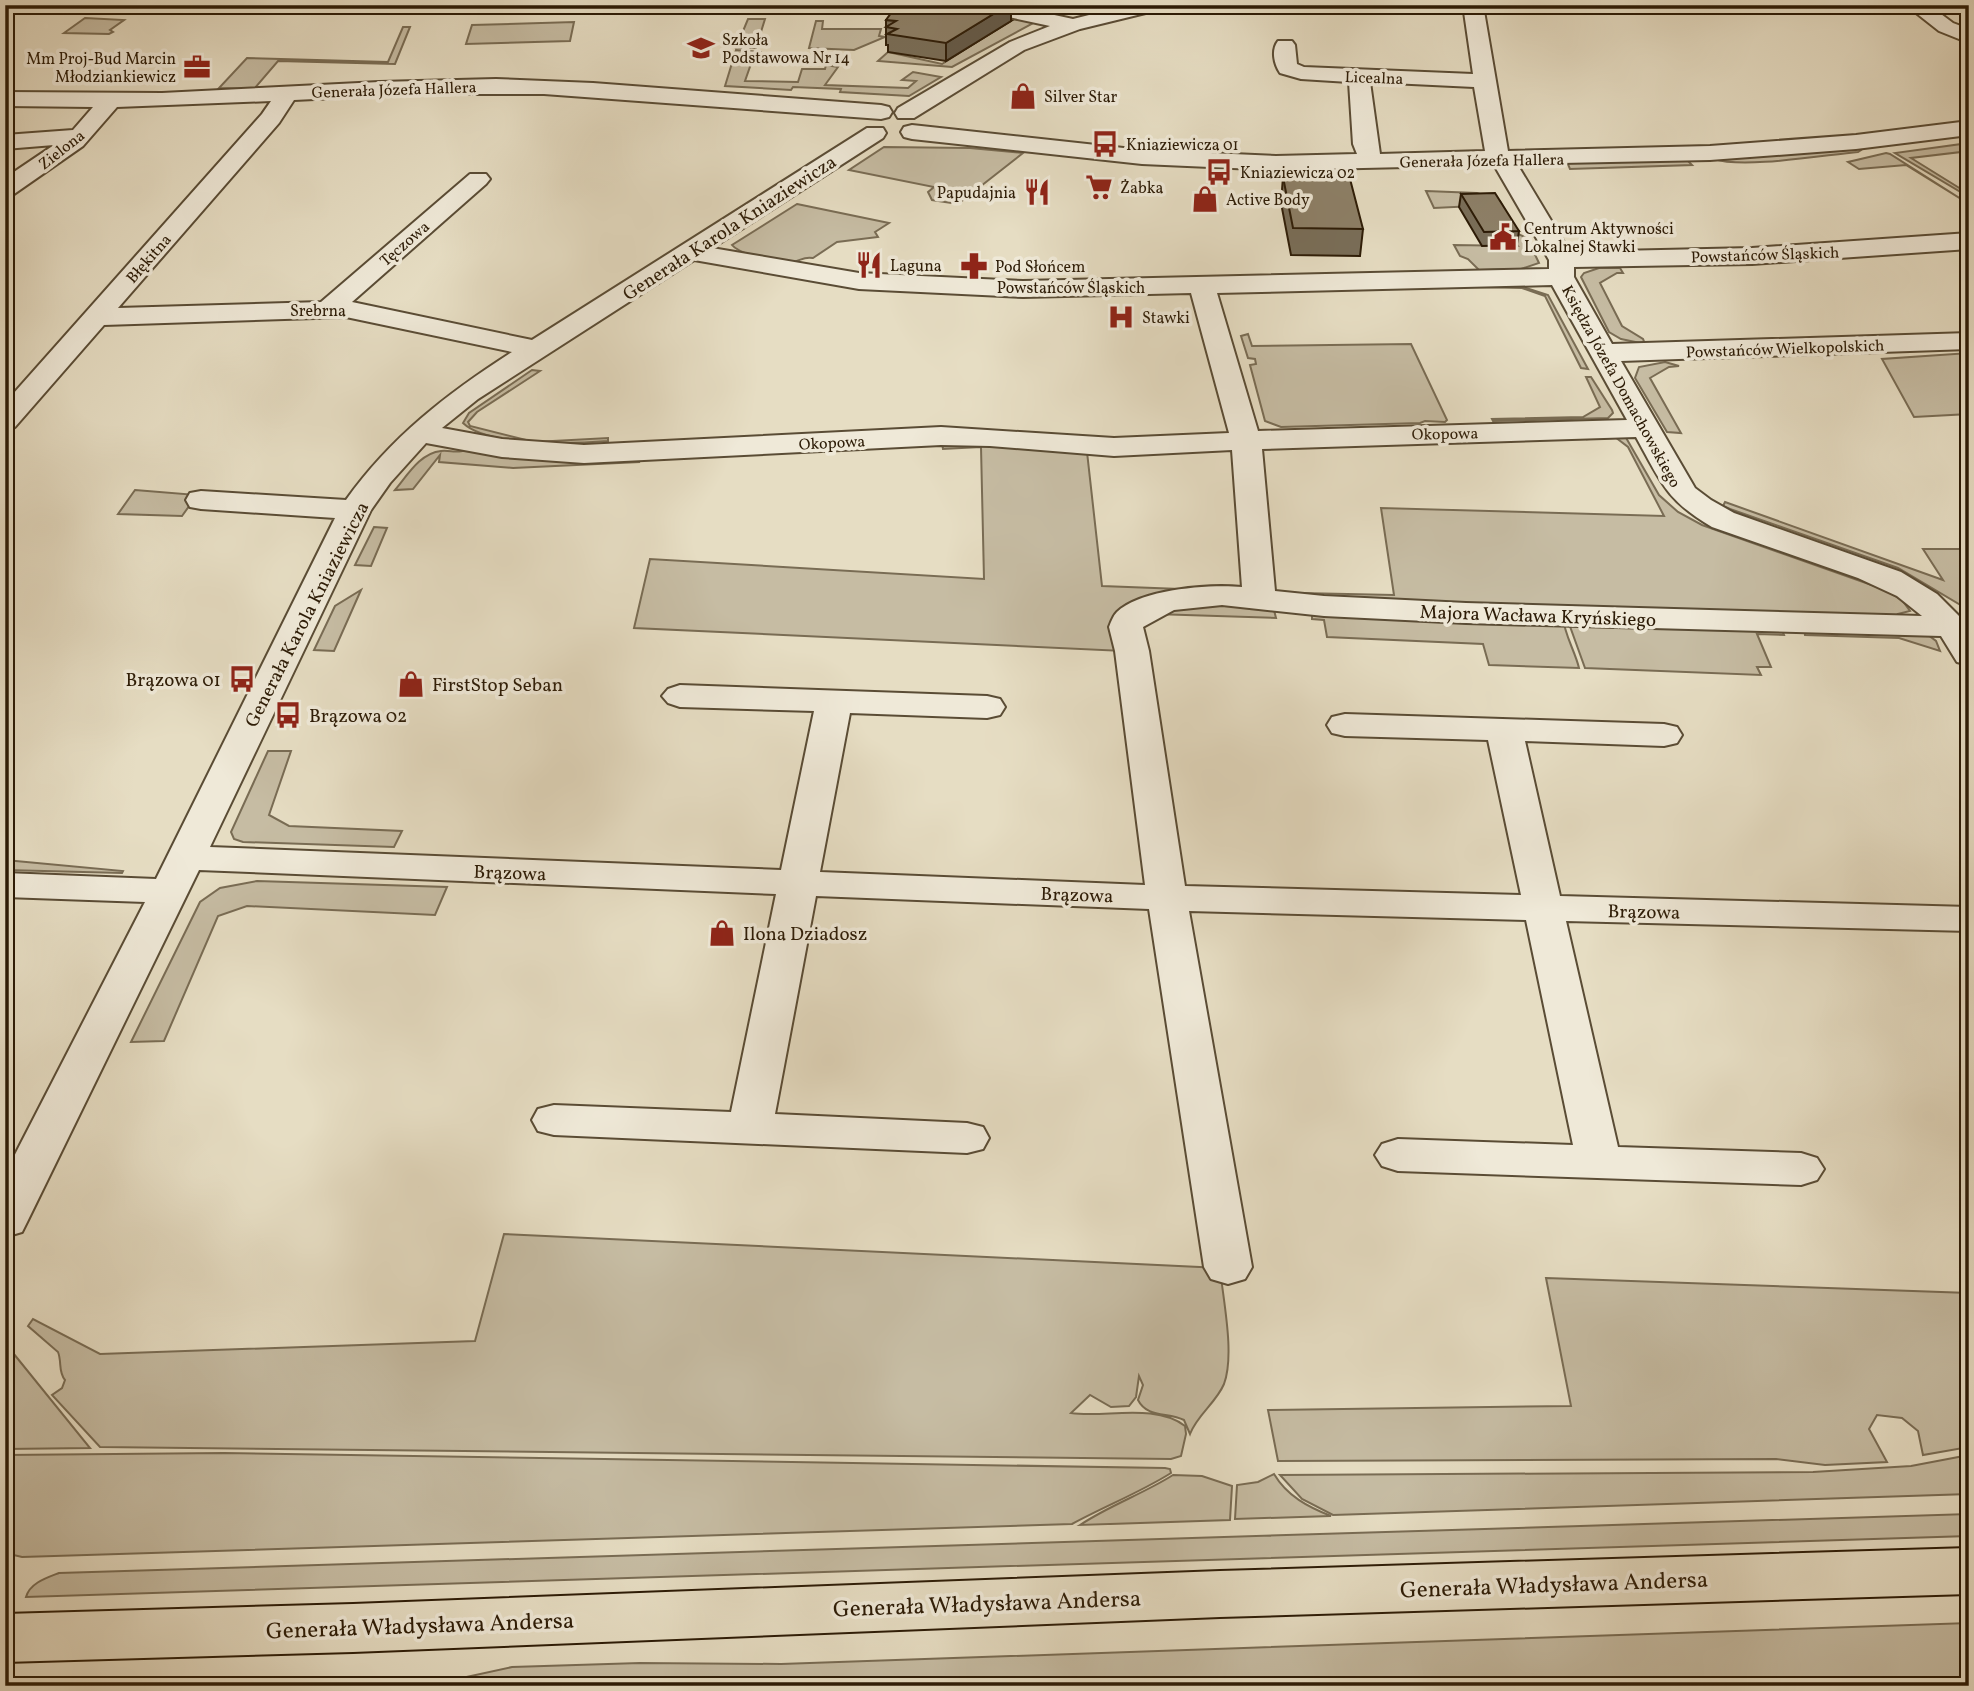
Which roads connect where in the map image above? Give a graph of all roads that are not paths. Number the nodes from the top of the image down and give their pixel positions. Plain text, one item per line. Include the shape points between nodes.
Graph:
1 (978, 5) edge
2 (1155, 5) edge
3 (1473, 5) edge
4 (1916, 5) edge
5 (1073, 24) junction
6 (1969, 37) edge
7 (1285, 45) dead end
8 (1359, 76) junction
9 (1485, 80) junction
10 (287, 93) junction
11 (5, 99) edge
12 (110, 101) junction
13 (914, 121) junction
14 (871, 124) junction
15 (1969, 128) edge
16 (79, 136) junction
17 (5, 142) edge
18 (1504, 159) junction
19 (1371, 162) junction
20 (478, 179) dead end
21 (5, 189) edge
22 (1969, 241) edge
23 (691, 252) junction
24 (1561, 269) junction
25 (1202, 286) junction
26 (330, 308) junction
27 (97, 317) junction
28 (1969, 341) edge
29 (535, 349) junction
30 (1602, 353) junction
31 (5, 421) edge
32 (1644, 428) junction
33 (420, 433) junction
34 (1246, 439) junction
35 (201, 500) dead end
36 (355, 510) junction
37 (1259, 598) junction
38 (1960, 627) edge
39 (1969, 655) edge
40 (680, 696) dead end
41 (834, 702) junction
42 (987, 707) dead end
43 (1345, 725) dead end
44 (1504, 730) junction
45 (1664, 735) dead end
46 (178, 875) junction
47 (797, 883) junction
48 (5, 885) edge
49 (1167, 898) junction
50 (1544, 908) junction
51 (1969, 919) edge
52 (554, 1120) dead end
53 (750, 1129) junction
54 (967, 1138) dead end
55 (1398, 1155) dead end
56 (1599, 1161) junction
57 (1801, 1169) dead end
58 (5, 1220) edge
59 (1228, 1267) dead end
60 (1969, 1571) edge
61 (5, 1639) edge

1 - 5 street
2 - 5 street
3 - 9 street
4 - 6 street
5 - 13 street via 1004,52
7 - 8 street, Licealna via 1288,68 1301,73
8 - 9 street, Licealna
8 - 19 street
9 - 18 street via 1494,146
10 - 12 street, Generała Józefa Hallera
10 - 14 street, Generała Józefa Hallera via 423,86 647,92 783,107
10 - 27 street, Błękitna via 271,118
11 - 12 street, Generała Józefa Hallera
12 - 16 street, Zielona
13 - 14 street, Generała Józefa Hallera
13 - 19 street, Generała Józefa Hallera via 996,139 1110,154 1197,161
14 - 23 street, Generała Karola Kniaziewicza
15 - 18 street, Generała Józefa Hallera via 1755,150
16 - 17 street
16 - 21 street, Zielona
18 - 19 street, Generała Józefa Hallera
18 - 24 street, Księdza Józefa Domachowskiego
20 - 26 street, Tęczowa
22 - 24 street, Powstańców Śląskich
23 - 25 street, Powstańców Śląskich via 880,283 1023,289
23 - 29 street, Generała Karola Kniaziewicza
24 - 25 street, Powstańców Śląskich
24 - 30 street, Księdza Józefa Domachowskiego
25 - 34 street
26 - 27 street, Srebrna
26 - 29 street, Srebrna
27 - 31 street, Błękitna
28 - 30 street, Powstańców Wielkopolskich
29 - 33 street, Generała Karola Kniaziewicza via 457,401
30 - 32 street, Księdza Józefa Domachowskiego
32 - 34 street, Okopowa
32 - 38 street, Księdza Józefa Domachowskiego via 1683,493 1700,507 1723,520 1891,579
33 - 34 street, Okopowa via 502,449 584,454 961,436 1105,447
33 - 36 street, Generała Karola Kniaziewicza via 383,470
34 - 37 street
35 - 36 street
36 - 46 street, Generała Karola Kniaziewicza
37 - 38 street, Majora Wacława Kryńskiego via 1466,613
37 - 49 street, Majora Wacława Kryńskiego via 1207,595 1167,601 1126,624
38 - 39 street, Księdza Józefa Domachowskiego
40 - 41 street
41 - 42 street
41 - 47 street
43 - 44 street
44 - 45 street
44 - 50 street
46 - 47 street, Brązowa
46 - 48 street, Brązowa
46 - 58 street, Generała Karola Kniaziewicza
47 - 49 street, Brązowa
47 - 53 street
49 - 50 street, Brązowa
49 - 59 street
50 - 51 street, Brązowa
50 - 56 street
52 - 53 street
53 - 54 street
55 - 56 street
56 - 57 street
60 - 61 main road, Generała Władysława Andersa

